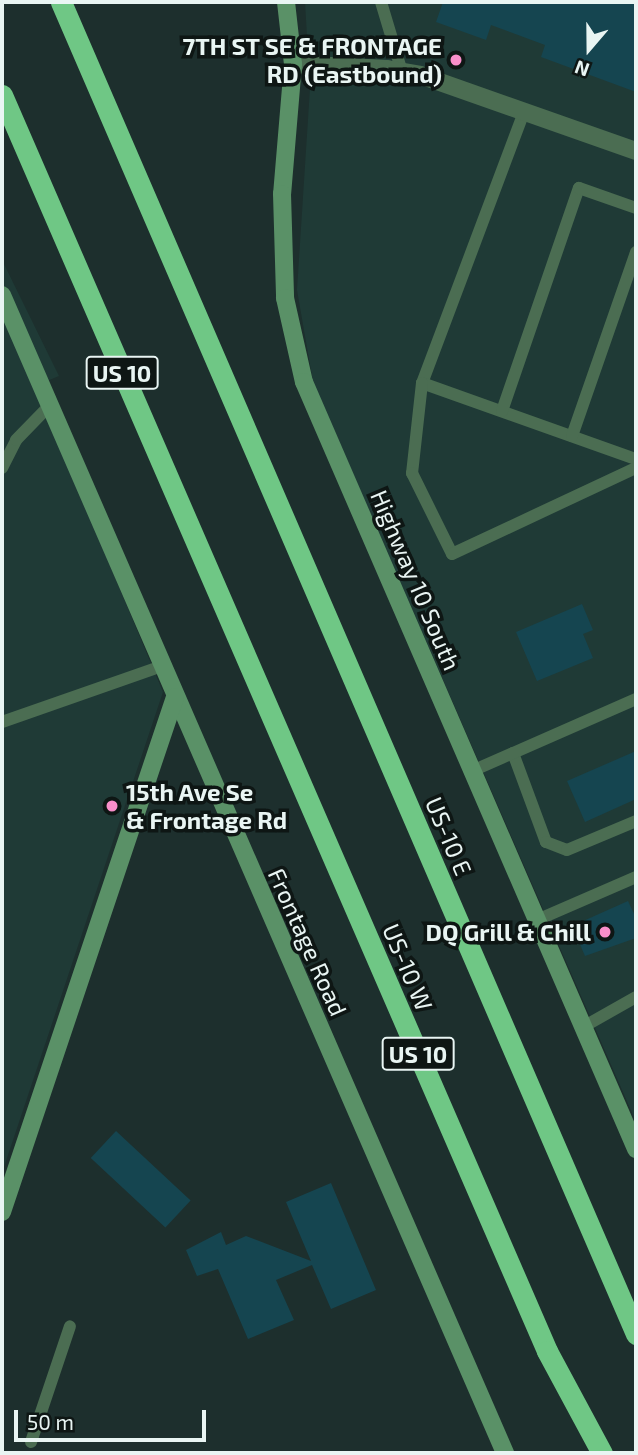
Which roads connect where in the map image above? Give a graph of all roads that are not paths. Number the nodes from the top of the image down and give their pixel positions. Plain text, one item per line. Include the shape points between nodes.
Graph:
1 (61, 2) edge
2 (286, 2) edge
3 (381, 2) edge
4 (293, 64) junction
5 (402, 72) junction
6 (2, 95) edge
7 (524, 112) junction
8 (636, 151) edge
9 (636, 208) edge
10 (636, 252) edge
11 (2, 295) edge
12 (422, 383) junction
13 (50, 405) junction
14 (502, 411) junction
15 (572, 436) junction
16 (16, 440) junction
17 (2, 444) edge
18 (636, 459) edge
19 (2, 468) edge
20 (636, 468) edge
21 (162, 666) junction
22 (175, 697) junction
23 (636, 699) edge
24 (2, 722) edge
25 (513, 752) junction
26 (472, 771) junction
27 (636, 821) edge
28 (636, 877) edge
29 (537, 920) junction
30 (636, 997) edge
31 (583, 1027) junction
32 (636, 1149) edge
33 (6, 1181) edge
34 (2, 1212) edge
35 (70, 1326) dead end
36 (636, 1334) edge
37 (31, 1442) dead end
38 (505, 1453) edge
39 (602, 1453) edge

1 - 36 highway, US-10 E
2 - 4 street, Highway 10 South
3 - 5 lane
4 - 5 street
4 - 26 street, Highway 10 South via 282,194 285,298 304,382
5 - 7 street
6 - 39 highway, US-10 W / US 10 via 547,1351
7 - 8 street
7 - 12 lane
9 - 14 lane via 579,188
10 - 15 lane
11 - 13 street, Frontage Road
12 - 14 lane
12 - 20 lane via 412,473 452,554
13 - 16 lane
13 - 21 street, Frontage Road
14 - 15 lane
15 - 18 lane
16 - 17 lane
16 - 19 lane
21 - 22 street, Frontage Road
21 - 24 lane
22 - 33 street
22 - 38 street, Frontage Road
23 - 25 lane
25 - 26 lane
25 - 27 lane via 546,842 567,850
26 - 29 street, Highway 10 South
28 - 29 lane
29 - 31 street, Highway 10 South
30 - 31 lane
31 - 32 street, Highway 10 South
33 - 34 street
35 - 37 lane

